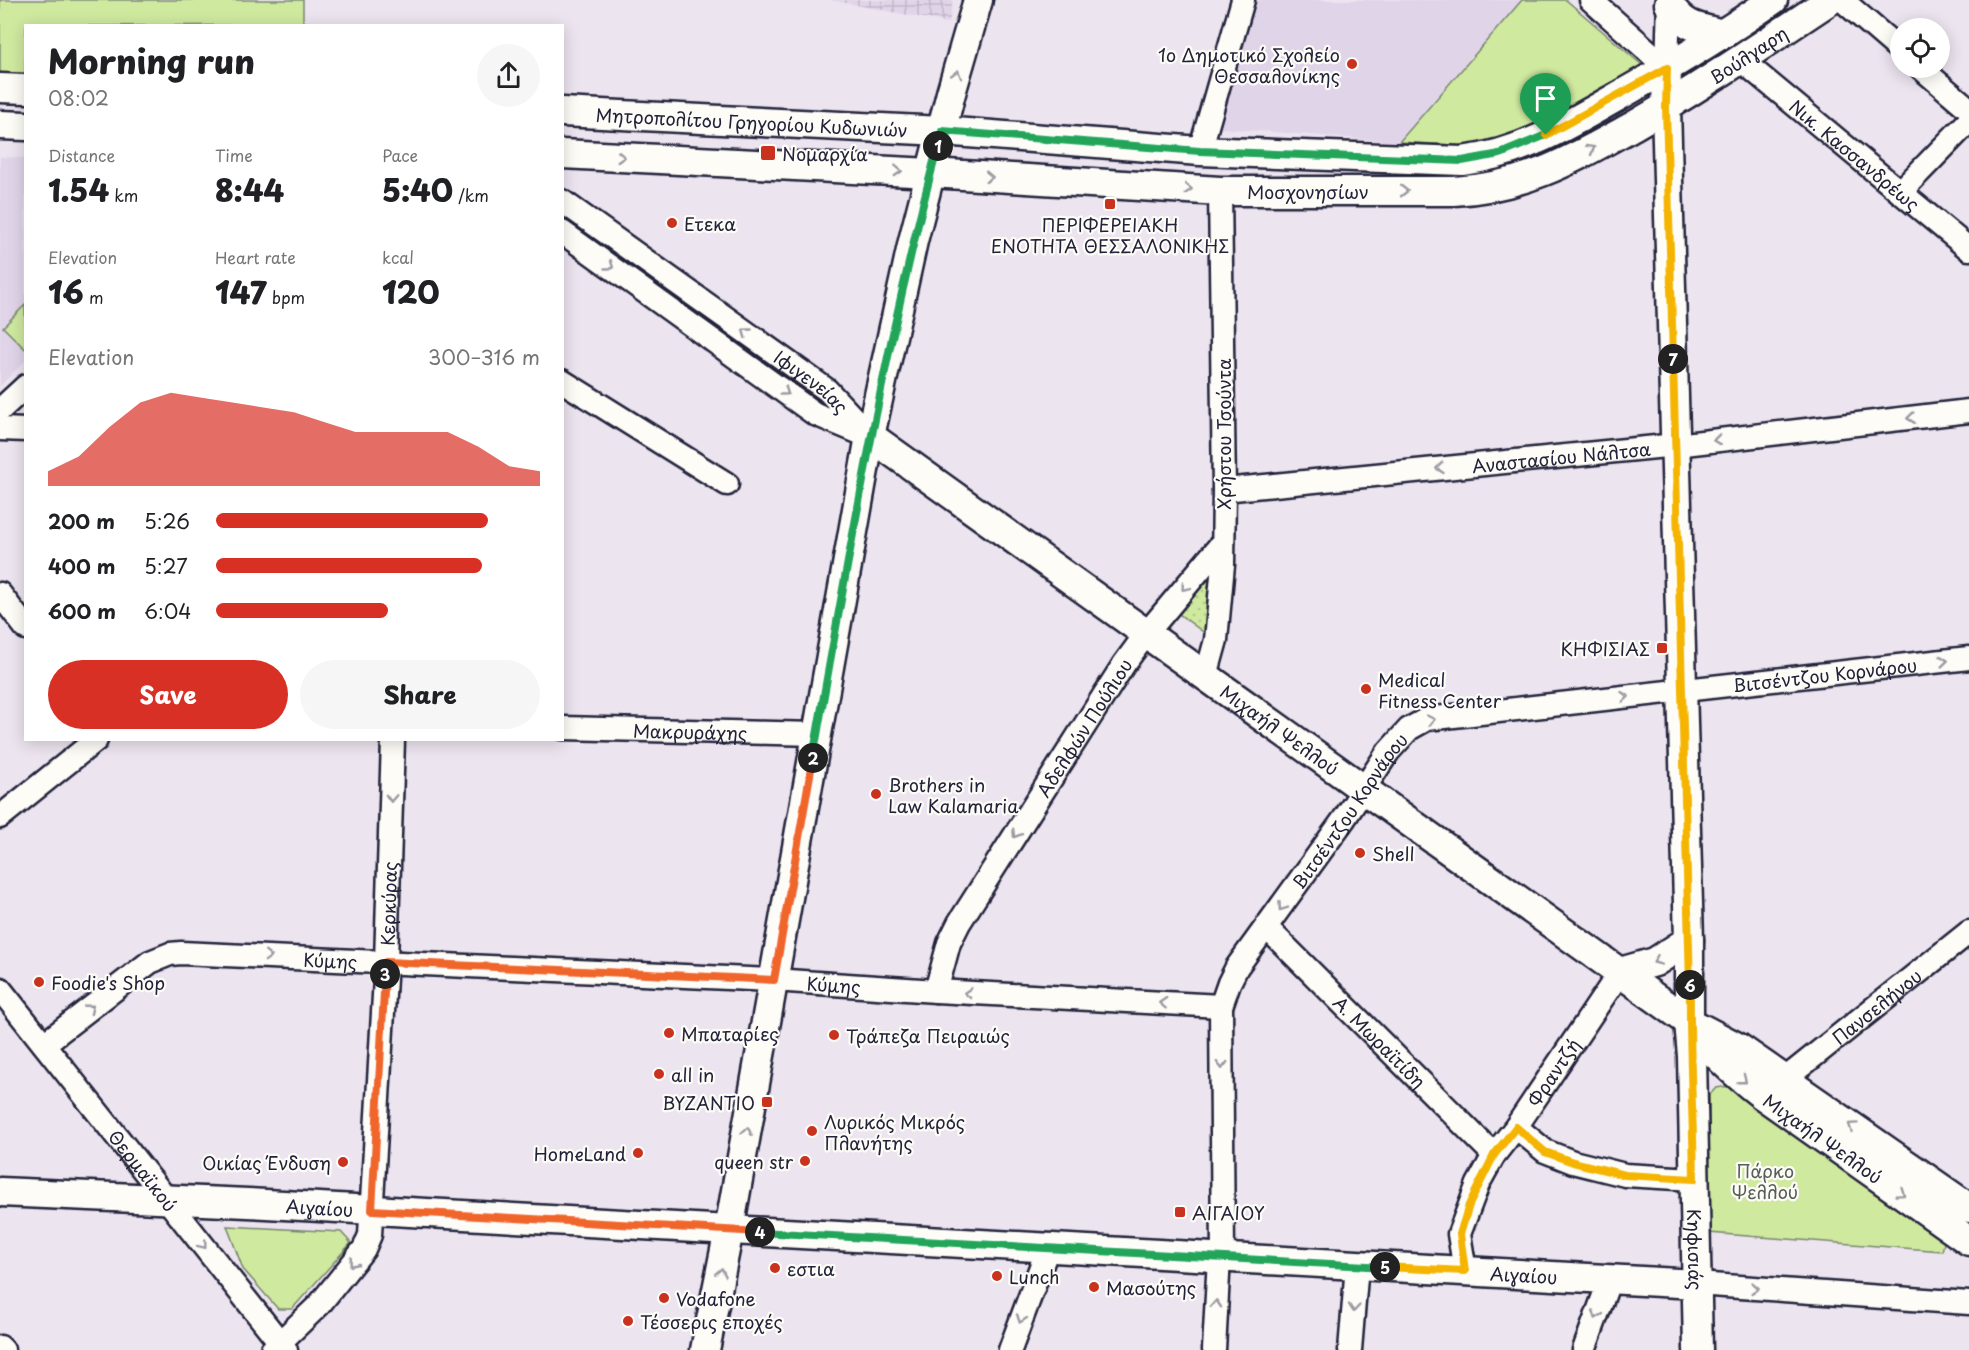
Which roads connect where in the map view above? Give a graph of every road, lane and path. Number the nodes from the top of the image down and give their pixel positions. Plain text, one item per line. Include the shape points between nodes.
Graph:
1 (978, 0) edge
2 (1244, 0) edge
3 (1591, 0) edge
4 (1773, 0) edge
5 (1830, 0) edge
6 (1842, 0) edge
7 (1669, 2) edge
8 (1723, 34) junction
9 (1890, 41) edge
10 (1741, 60) junction
11 (1667, 68) junction
12 (1933, 78) edge
13 (0, 88) edge
14 (24, 89) edge
15 (1666, 107) junction
16 (1969, 109) edge
17 (564, 112) edge
18 (1969, 122) edge
19 (0, 125) edge
20 (24, 126) edge
21 (942, 131) junction
22 (1200, 151) junction
23 (564, 154) edge
24 (931, 173) junction
25 (1220, 191) junction
26 (1900, 192) junction
27 (564, 202) edge
28 (564, 233) edge
29 (1969, 249) edge
30 (564, 382) edge
31 (24, 388) edge
32 (0, 410) edge
33 (1969, 411) edge
34 (0, 429) edge
35 (24, 430) edge
36 (870, 436) junction
37 (1676, 445) junction
38 (727, 484) dead end
39 (1224, 490) junction
40 (1223, 542) junction
41 (0, 594) edge
42 (24, 625) edge
43 (1146, 634) junction
44 (1969, 658) edge
45 (1206, 676) junction
46 (1682, 690) junction
47 (564, 728) edge
48 (817, 734) junction
49 (95, 741) edge
50 (393, 741) edge
51 (1362, 789) junction
52 (0, 817) edge
53 (1267, 928) junction
54 (1969, 932) edge
55 (1689, 940) junction
56 (386, 962) junction
57 (1620, 972) junction
58 (774, 980) junction
59 (0, 989) edge
60 (936, 991) junction
61 (1221, 1006) junction
62 (1689, 1022) junction
63 (44, 1044) junction
64 (1785, 1079) junction
65 (1516, 1127) junction
66 (1494, 1155) junction
67 (1694, 1179) junction
68 (0, 1192) edge
69 (167, 1199) junction
70 (1969, 1208) edge
71 (372, 1210) junction
72 (729, 1230) junction
73 (1969, 1241) edge
74 (1048, 1248) junction
75 (1221, 1257) junction
76 (1358, 1265) junction
77 (1465, 1271) junction
78 (1610, 1279) junction
79 (1696, 1284) junction
80 (1969, 1303) edge
81 (0, 1347) edge
82 (279, 1348) edge
83 (3, 1350) edge
84 (705, 1350) edge
85 (1010, 1350) edge
86 (1214, 1350) edge
87 (1350, 1350) edge
88 (1584, 1350) edge
89 (1698, 1350) edge

21 -> 1 main road
2 - 22 street
3 - 11 street
4 - 8 main road, Βούλγαρη
5 - 10 main road, Βούλγαρη
6 - 9 street
7 - 8 main road via 1677,17 1687,24
7 - 11 street
8 - 11 main road, Βούλγαρη
10 - 15 main road, Βούλγαρη
10 - 26 street, Νικ. Κασσανδρέως
11 - 15 main road, Κηφισιάς
11 - 22 main road, Μοσχονησίων via 1546,135 1485,158 1462,161
12 - 16 street
13 - 14 main road
25 -> 15 main road, Μοσχονησίων via 1454,191 1498,186 1552,170
15 - 37 main road, Κηφισιάς
17 - 21 main road, Μητροπολίτου Γρηγορίου Κυδωνιών
18 - 26 street
19 - 20 main road
21 - 22 main road, Μοσχονησίων
21 - 24 main road
23 -> 24 main road
24 -> 25 main road, Μοσχονησίων
24 - 36 main road
25 - 39 street, Χρήστου Τσούντα
26 - 29 street, Νικ. Κασσανδρέως
36 -> 27 street, Ιφιγενείας via 827,390
28 -> 36 street, Ιφιγενείας via 815,414
30 - 38 street
31 - 32 street
33 -> 37 street, Αναστασίου Νάλτσα
34 - 35 street
36 - 43 main road, Μιχαήλ Ψελλού
36 - 48 main road
37 -> 39 street, Αναστασίου Νάλτσα
37 - 46 main road, Κηφισιάς
39 - 40 street, Χρήστου Τσούντα
40 -> 43 street, Αδελφών Πούλιου
40 - 45 street, Χρήστου Τσούντα via 1216,640
41 - 42 street
43 - 45 main road, Μιχαήλ Ψελλού
43 -> 60 street, Αδελφών Πούλιου via 959,923
46 -> 44 street, Βιτσέντζου Κορνάρου
45 - 51 main road, Μιχαήλ Ψελλού
51 -> 46 street, Βιτσέντζου Κορνάρου via 1398,740 1427,719
46 - 55 main road, Κηφισιάς
47 - 48 street, Μακρυράχης
48 - 58 main road
49 - 52 street
50 -> 56 street, Κερκύρας
51 -> 53 street, Βιτσέντζου Κορνάρου
51 - 57 main road, Μιχαήλ Ψελλού
53 - 61 street, Βιτσέντζου Κορνάρου via 1237,967
53 - 66 street, Α. Μωραϊτίδη
54 - 64 street, Πανσελήνου
55 -> 57 main road via 1655,962
55 - 62 main road, Κηφισιάς
56 - 58 street, Κύμης
63 -> 56 street, Κύμης via 150,962 170,954
56 - 71 street, Κερκύρας
57 - 62 main road, Μιχαήλ Ψελλού
57 - 65 street, Φραντζή
58 - 60 street, Κύμης
72 -> 58 main road
59 - 63 street, Θερμαϊκού
61 -> 60 street, Κύμης
61 -> 75 street, Βιτσέντζου Κορνάρου
62 - 64 main road, Μιχαήλ Ψελλού
62 - 67 main road, Κηφισιάς
62 -> 73 main road, Μιχαήλ Ψελλού via 1711,1050 1761,1094
63 - 69 street, Θερμαϊκού
70 -> 64 main road, Μιχαήλ Ψελλού
65 - 66 street, Φραντζή
65 - 67 street via 1545,1152 1573,1162 1625,1175
66 - 77 street, Φραντζή via 1478,1184 1460,1234
67 - 79 main road, Κηφισιάς
68 - 69 main road, Αιγαίου
69 - 71 main road, Αιγαίου
69 -> 82 street, Θερμαϊκού
71 - 72 main road, Αιγαίου
71 -> 82 street, Κερκύρας via 364,1249
72 - 74 main road, Αιγαίου
84 -> 72 main road
74 - 75 main road, Αιγαίου
74 -> 85 street
75 - 76 main road, Αιγαίου
86 -> 75 street, Βιτσέντζου Κορνάρου
76 - 77 main road, Αιγαίου
76 -> 87 street
77 - 78 main road, Αιγαίου
78 - 79 main road, Αιγαίου
78 -> 88 street
79 -> 80 street, Αιγαίου
79 - 89 main road, Κηφισιάς
81 - 83 street

